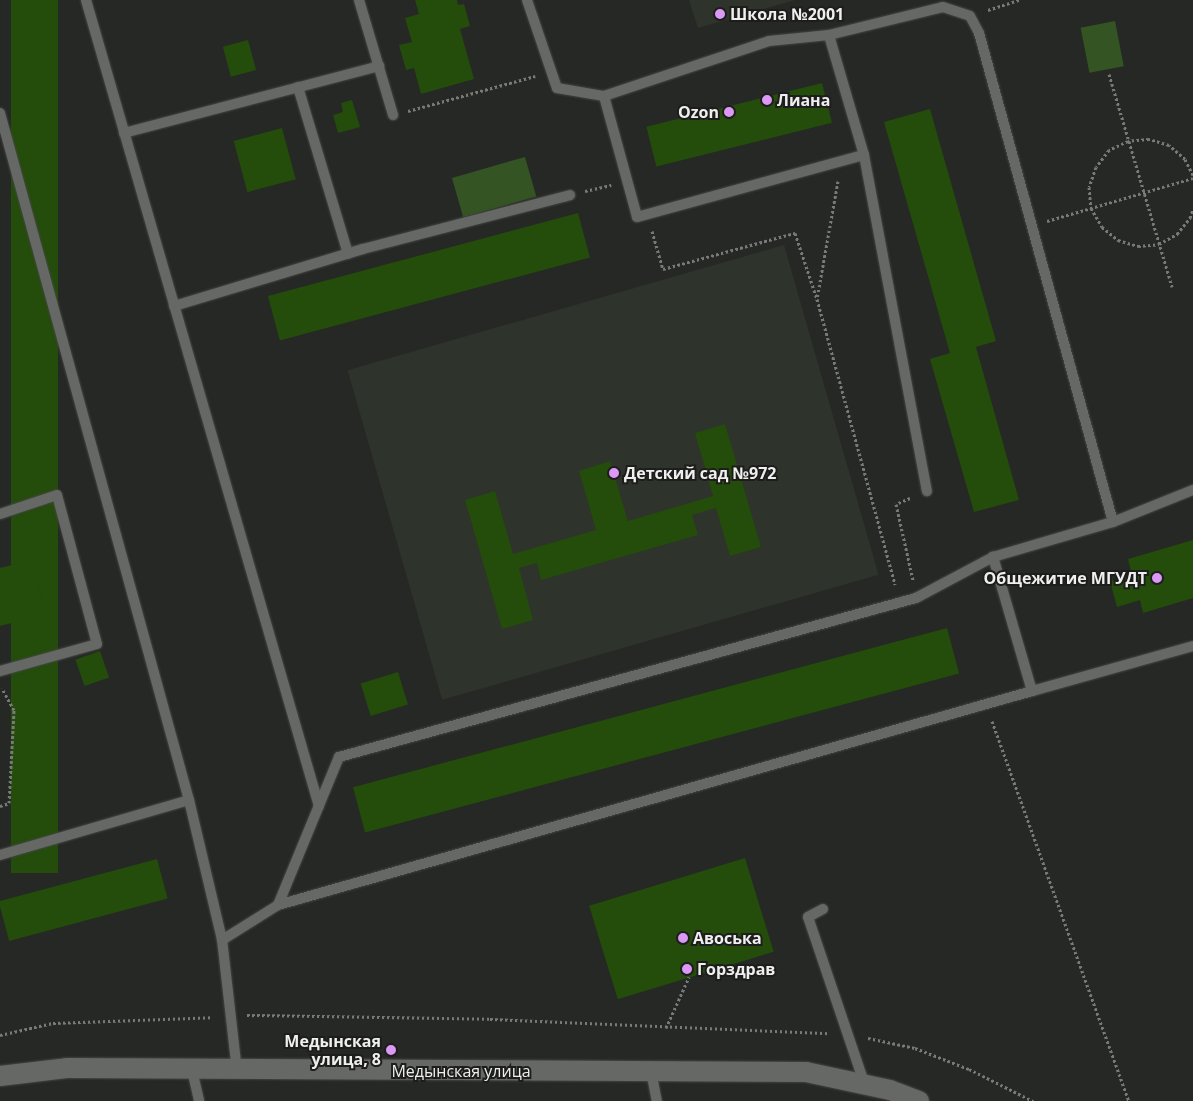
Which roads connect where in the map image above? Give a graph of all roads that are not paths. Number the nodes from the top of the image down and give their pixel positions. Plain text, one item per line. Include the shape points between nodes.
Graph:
1 (86, 0) edge
2 (360, 0) edge
3 (527, 0) edge
4 (829, 35) junction
5 (379, 66) junction
6 (298, 87) junction
7 (604, 96) junction
8 (0, 113) edge
9 (393, 115) road end
10 (124, 133) junction
11 (864, 156) junction
12 (570, 195) road end
13 (348, 254) junction
14 (174, 306) junction
15 (1193, 490) edge
16 (927, 491) road end
17 (0, 514) edge
18 (1113, 522) junction
19 (993, 557) junction
20 (1193, 646) edge
21 (0, 671) edge
22 (1032, 691) junction
23 (189, 800) junction
24 (319, 806) junction
25 (0, 855) edge
26 (278, 905) junction
27 (823, 909) dead end
28 (222, 940) junction
29 (192, 1070) junction
30 (237, 1071) junction
31 (651, 1071) junction
32 (0, 1076) edge
33 (865, 1085) junction
34 (199, 1101) edge
35 (657, 1101) edge
36 (919, 1101) edge

1 - 10 lane
2 - 5 lane
3 - 7 lane via 557,88
4 - 7 lane via 769,41
4 - 11 lane
4 - 18 lane via 943,7 970,16 979,33
5 - 6 lane
5 - 9 lane
6 - 10 lane
6 - 13 lane
7 - 11 lane via 637,217
8 - 23 lane
10 - 14 lane
11 - 16 lane
12 - 13 lane
13 - 14 lane
14 - 24 lane
15 - 18 lane
17 - 21 lane via 57,495 97,644
18 - 19 lane
19 - 22 lane
19 - 24 lane via 916,598 339,757
20 - 22 lane
22 - 26 lane
23 - 25 lane
23 - 28 lane
24 - 26 lane
26 - 28 lane
27 - 33 lane via 808,917
28 - 30 lane
29 - 30 street, Медынская улица
29 - 32 street, Медынская улица via 67,1068
29 - 34 lane
30 - 31 street, Медынская улица
31 - 33 street, Медынская улица via 806,1072
31 - 35 lane
33 - 36 street, Медынская улица

